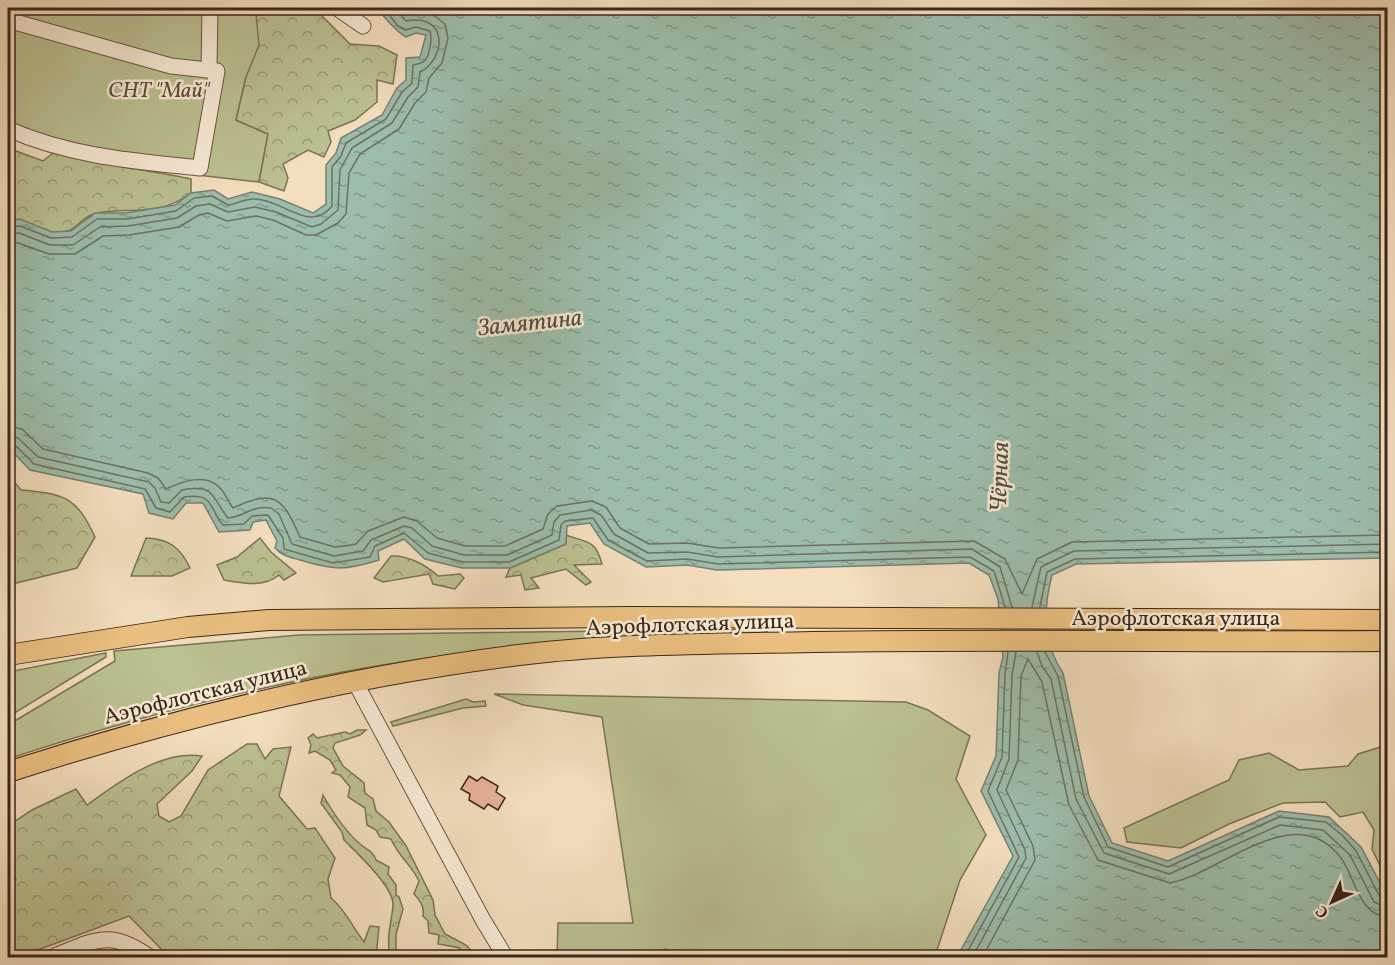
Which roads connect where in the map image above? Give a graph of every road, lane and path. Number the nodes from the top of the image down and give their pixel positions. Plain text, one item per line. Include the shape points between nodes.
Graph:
1 (210, 8) edge
2 (337, 8) edge
3 (8, 20) edge
4 (363, 26) dead end
5 (209, 70) junction
6 (8, 129) edge
7 (1388, 620) edge
8 (1388, 641) edge
9 (8, 656) edge
10 (354, 680) junction
11 (8, 772) edge
12 (50, 957) edge
13 (151, 957) edge
14 (506, 957) edge

1 - 5 street
2 - 4 street
3 - 5 street via 171,66
5 - 6 street via 217,71 200,168 101,158 38,142
7 - 9 main road, Аэрофлотская улица via 631,616 269,620 188,627
8 - 10 main road, Аэрофлотская улица via 960,640 664,645 521,655
10 - 11 main road, Аэрофлотская улица via 153,727
10 - 14 street
12 - 13 street via 98,939 119,938

